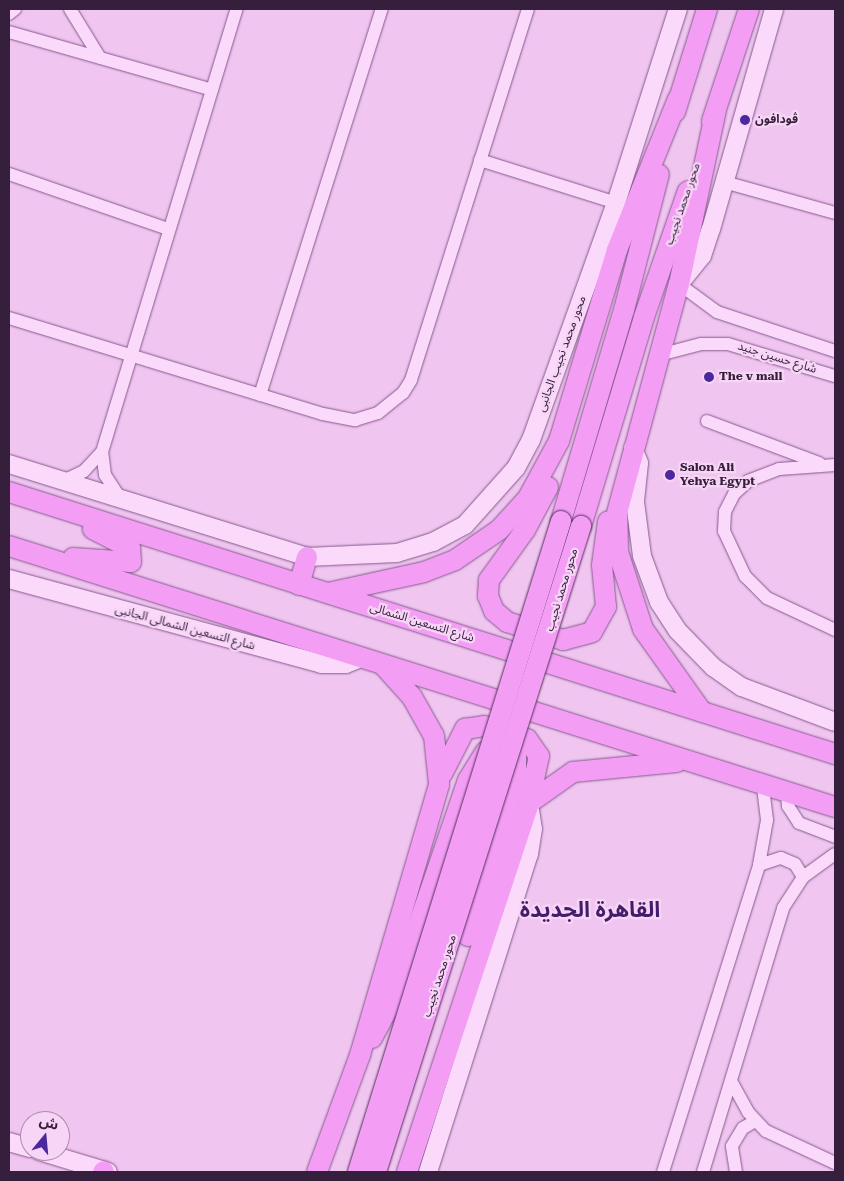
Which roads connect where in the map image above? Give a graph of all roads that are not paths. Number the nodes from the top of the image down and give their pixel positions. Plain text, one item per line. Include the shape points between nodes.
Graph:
1 (15, 9) edge
2 (70, 9) edge
3 (237, 9) edge
4 (382, 9) edge
5 (528, 9) edge
6 (678, 9) edge
7 (706, 9) edge
8 (749, 9) edge
9 (774, 9) edge
10 (9, 14) edge
11 (9, 32) edge
12 (100, 58) junction
13 (212, 90) junction
14 (678, 99) junction
15 (716, 110) junction
16 (480, 160) junction
17 (9, 174) edge
18 (724, 182) junction
19 (616, 203) junction
20 (835, 213) edge
21 (168, 229) junction
22 (679, 284) junction
23 (9, 318) edge
24 (835, 351) edge
25 (128, 354) junction
26 (659, 355) junction
27 (835, 376) edge
28 (260, 395) junction
29 (707, 421) dead end
30 (558, 441) junction
31 (632, 446) junction
32 (102, 452) junction
33 (9, 464) edge
34 (829, 465) edge
35 (624, 474) junction
36 (63, 481) junction
37 (9, 492) edge
38 (121, 499) junction
39 (64, 510) junction
40 (9, 546) edge
41 (307, 557) junction
42 (46, 558) junction
43 (9, 579) edge
44 (299, 585) junction
45 (327, 593) junction
46 (835, 630) edge
47 (372, 660) junction
48 (702, 712) junction
49 (835, 722) edge
50 (497, 737) junction
51 (516, 743) junction
52 (835, 754) edge
53 (690, 761) junction
54 (438, 784) junction
55 (763, 785) junction
56 (787, 792) junction
57 (530, 803) junction
58 (835, 807) edge
59 (835, 837) edge
60 (835, 854) edge
61 (760, 865) junction
62 (803, 876) junction
63 (360, 1055) junction
64 (435, 1078) junction
65 (731, 1080) junction
66 (755, 1121) junction
67 (70, 1161) edge
68 (835, 1163) edge
69 (105, 1172) edge
70 (316, 1172) edge
71 (358, 1172) edge
72 (376, 1172) edge
73 (407, 1172) edge
74 (428, 1172) edge
75 (663, 1172) edge
76 (703, 1172) edge
77 (736, 1172) edge

1 - 10 street
2 - 12 street
3 - 13 street
4 - 28 street
5 - 16 street
6 - 19 street, محور محمد نجيب الجانبى
7 - 14 main road, محور محمد نجيب
8 - 15 main road, محور محمد نجيب
9 - 18 street
11 - 12 street
12 - 13 street
13 - 21 street
14 - 30 main road via 617,250
14 - 50 main road, محور محمد نجيب, bridge via 624,310
15 - 22 main road
15 - 51 main road, محور محمد نجيب, bridge via 644,317
16 - 19 street
16 - 28 street via 411,380 402,393 378,413 355,420
17 - 21 street
18 - 20 street
18 - 22 street via 702,256
19 - 41 street, محور محمد نجيب الجانبى via 531,440 495,494 465,525 433,542 397,553
21 - 25 street
22 - 24 street, شارع حسين جنيد via 731,318
22 - 26 main road
23 - 25 street
25 - 28 street
25 - 32 street
26 - 27 street, شارع حسين جنيد via 701,344 728,344
26 - 31 main road
29 - 34 street
30 - 35 main road via 553,471 537,510 488,580 488,596 494,612 507,622 564,640 579,639 602,621 606,607 605,536
30 - 45 main road via 528,498 478,546 424,572
31 - 35 main road
31 - 49 street via 639,463 635,502 642,556 659,602 677,630 713,667 742,687
32 - 36 street via 84,471
32 - 38 street via 105,475
33 - 36 street
34 - 46 street via 779,469 748,481 734,494 725,512 724,531 746,576 767,598
35 - 48 main road via 617,513 618,552 627,591 643,629
36 - 38 street
37 - 39 main road, شارع التسعين الشمالى
38 - 41 street
39 - 42 main road via 130,548 133,558 124,565 89,558
39 - 44 main road, شارع التسعين الشمالى
40 - 42 main road
41 - 44 main road
42 - 47 main road
43 - 47 street, شارع التسعين الشمالى الجانبى via 321,664
44 - 45 main road, شارع التسعين الشمالى
45 - 48 main road, شارع التسعين الشمالى
47 - 53 main road
47 - 54 main road via 412,697 434,736
48 - 52 main road, شارع التسعين الشمالى
50 - 63 main road, bridge via 468,780 393,999
50 - 71 main road, محور محمد نجيب, bridge
51 - 64 main road via 516,778 451,992
51 - 72 main road, محور محمد نجيب, bridge
53 - 55 main road
53 - 57 main road via 572,772
54 - 57 main road via 458,736 470,727 484,726 527,739 535,746 538,766
54 - 63 main road
55 - 56 main road
55 - 61 street via 767,820
56 - 58 main road
56 - 59 street via 791,812 799,823
57 - 64 main road
57 - 74 street via 533,829 528,854
60 - 62 street
61 - 62 street via 781,858 794,864
61 - 75 street
62 - 65 street via 783,908
63 - 70 main road
64 - 73 main road
65 - 66 street
65 - 76 street
66 - 68 street via 779,1140
66 - 77 street via 738,1133 732,1146
67 - 69 street

